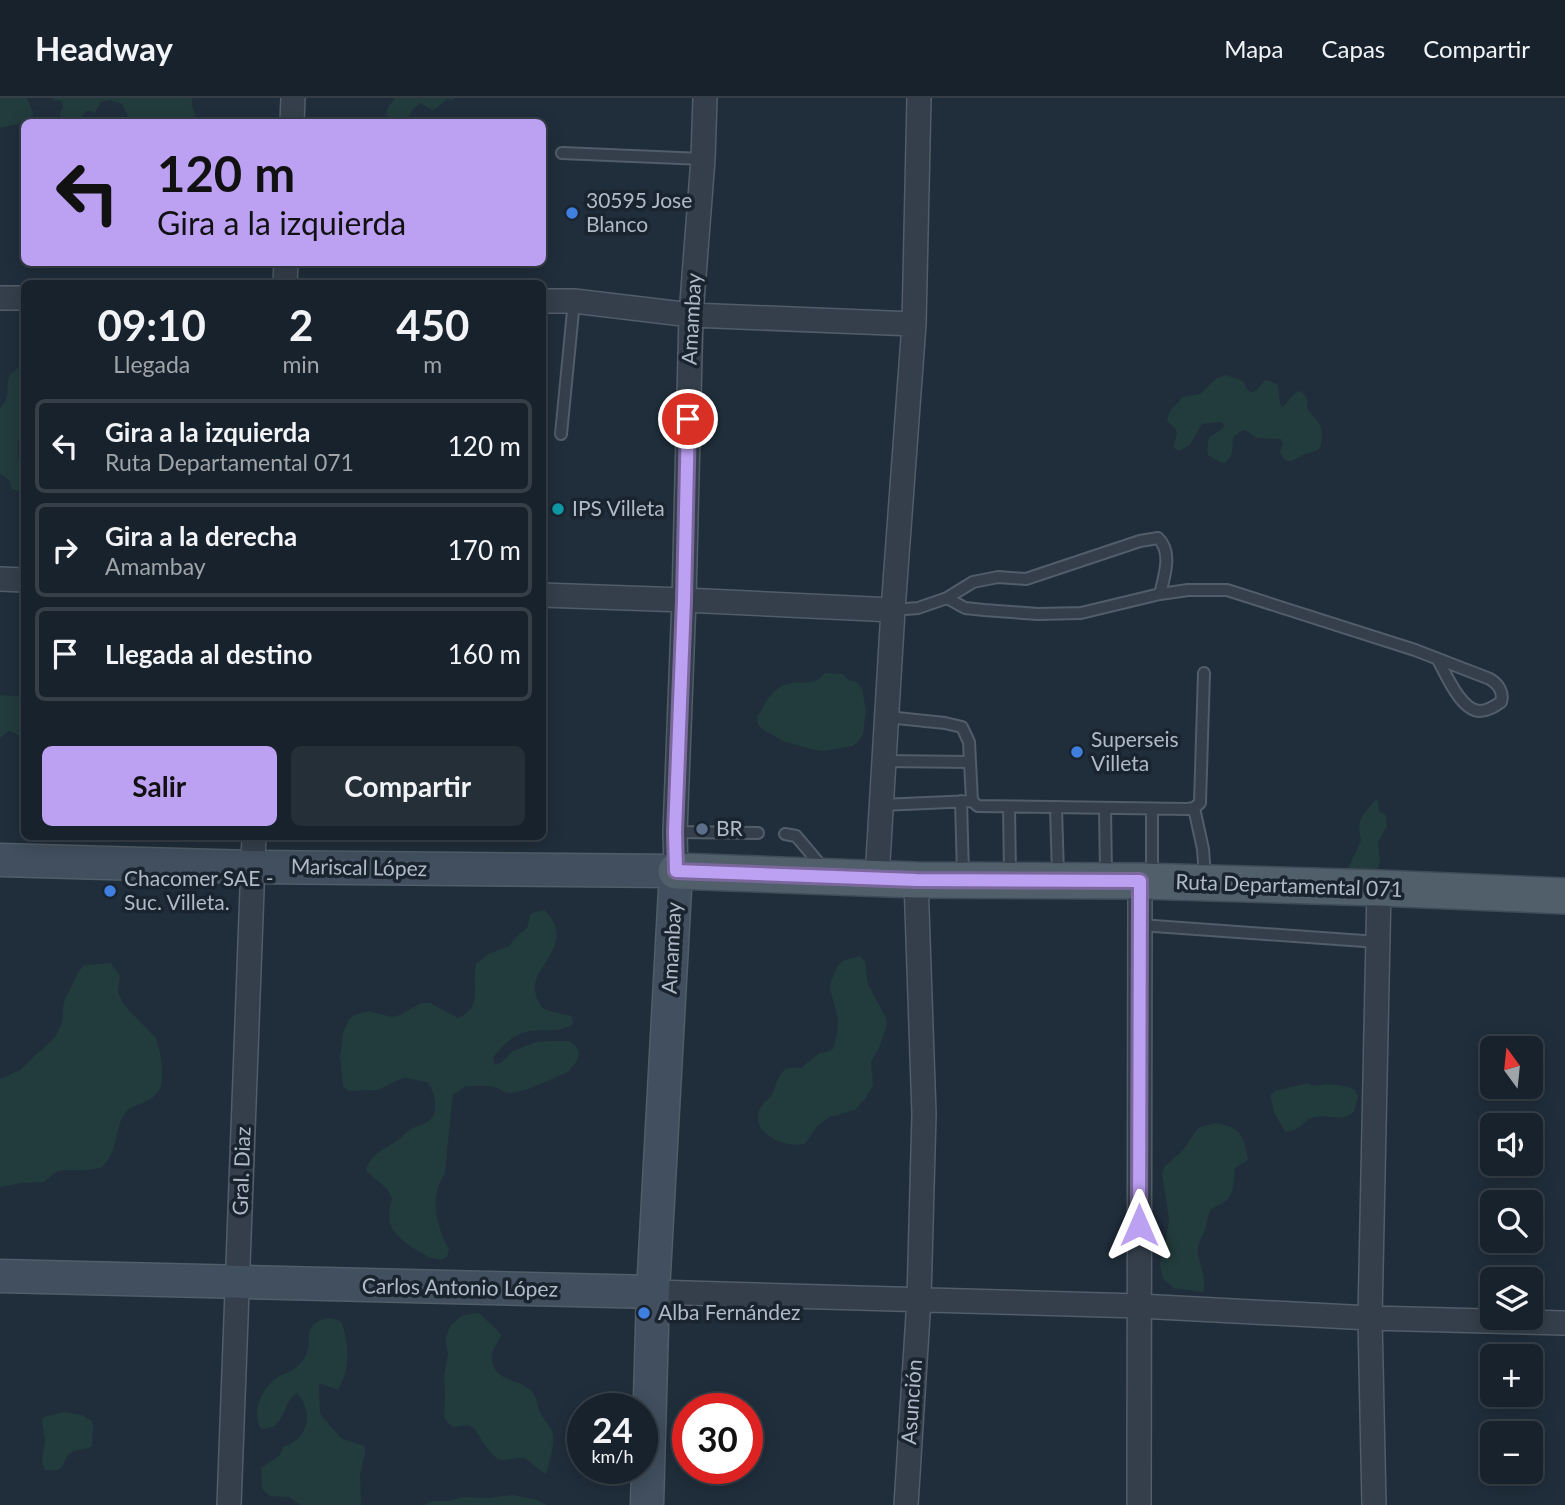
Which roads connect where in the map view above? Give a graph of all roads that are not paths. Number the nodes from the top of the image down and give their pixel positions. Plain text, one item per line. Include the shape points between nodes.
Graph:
1 (293, 98) edge
2 (705, 98) edge
3 (919, 98) edge
4 (292, 119) edge
5 (562, 153) dead end
6 (703, 159) junction
7 (0, 298) edge
8 (21, 298) edge
9 (546, 301) edge
10 (574, 301) junction
11 (691, 315) junction
12 (914, 324) junction
13 (561, 434) dead end
14 (0, 579) edge
15 (21, 580) edge
16 (1160, 594) junction
17 (546, 595) edge
18 (947, 598) junction
19 (684, 600) junction
20 (893, 610) junction
21 (1438, 660) junction
22 (1203, 673) dead end
23 (887, 717) junction
24 (884, 761) junction
25 (970, 762) junction
26 (967, 801) junction
27 (881, 805) junction
28 (1009, 807) junction
29 (1056, 807) junction
30 (1105, 808) junction
31 (1194, 808) junction
32 (1152, 809) junction
33 (675, 832) junction
34 (758, 833) dead end
35 (785, 834) dead end
36 (253, 852) edge
37 (0, 860) edge
38 (676, 871) junction
39 (831, 876) junction
40 (877, 878) junction
41 (916, 880) junction
42 (963, 881) junction
43 (1010, 881) junction
44 (1058, 881) junction
45 (1106, 881) junction
46 (1146, 881) junction
47 (1206, 883) junction
48 (1380, 888) junction
49 (1565, 896) edge
50 (1140, 925) junction
51 (1378, 942) junction
52 (0, 1276) edge
53 (239, 1283) junction
54 (653, 1292) junction
55 (919, 1299) junction
56 (1139, 1306) junction
57 (1370, 1318) junction
58 (1565, 1323) edge
59 (229, 1505) edge
60 (647, 1505) edge
61 (906, 1505) edge
62 (1139, 1505) edge
63 (1374, 1505) edge

1 - 4 street
2 - 6 street, Amambay
3 - 12 street
5 - 6 lane
6 - 11 street, Amambay
7 - 8 street
9 - 10 street
10 - 11 street
10 - 13 lane
11 - 12 street
11 - 19 street, Amambay
12 - 20 street
14 - 15 street
16 - 18 lane via 1059,614 965,608
16 - 18 lane via 1167,558 1158,538 1026,579 973,582
16 - 21 lane via 1227,590
17 - 19 street
18 - 20 lane
19 - 20 street
19 - 33 street, Amambay
20 - 23 street
21 - 21 lane via 1495,681 1501,702 1483,711 1468,707
22 - 31 lane via 1200,803
23 - 24 street
23 - 25 lane via 962,727
24 - 25 lane
24 - 27 street
25 - 26 lane
26 - 27 lane
26 - 28 lane
26 - 42 lane
27 - 40 street
28 - 29 lane
28 - 43 lane
29 - 30 lane
29 - 44 lane
30 - 32 lane
30 - 45 lane
31 - 32 lane
31 - 47 lane
32 - 46 lane
33 - 34 lane
33 - 38 street, Amambay
35 - 39 lane via 796,836
36 - 37 main road, Mariscal López
36 - 38 main road, Mariscal López
36 - 53 street, Gral. Diaz
38 - 39 main road, Ruta Departamental 071
38 - 54 main road, Amambay
39 - 40 main road, Ruta Departamental 071
40 - 41 main road, Ruta Departamental 071
41 - 42 main road, Ruta Departamental 071
41 - 55 street, Asunción via 923,1114
42 - 43 main road, Ruta Departamental 071
43 - 44 main road, Ruta Departamental 071
44 - 45 main road, Ruta Departamental 071
45 - 46 main road, Ruta Departamental 071
46 - 47 main road, Ruta Departamental 071
46 - 50 street
47 - 48 main road, Ruta Departamental 071
48 - 49 main road, Ruta Departamental 071
48 - 51 street
50 - 51 lane
50 - 56 street
51 - 57 street
52 - 53 main road, Carlos Antonio López
53 - 54 main road, Carlos Antonio López
53 - 59 street, Gral. Diaz
54 - 55 street, Carlos Antonio López
54 - 60 main road, Amambay
55 - 56 street, Carlos Antonio López
55 - 61 street, Asunción
56 - 57 street, Carlos Antonio López
56 - 62 street
57 - 58 street, Carlos Antonio López
57 - 63 street

